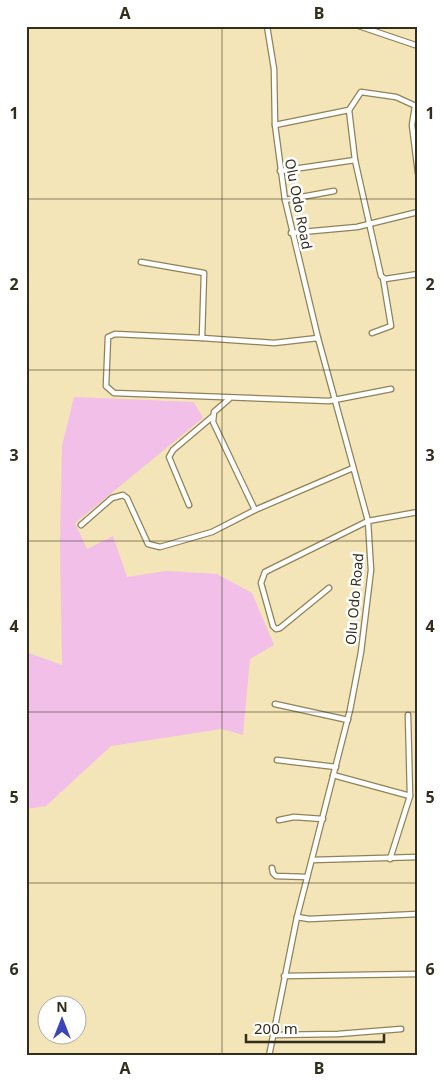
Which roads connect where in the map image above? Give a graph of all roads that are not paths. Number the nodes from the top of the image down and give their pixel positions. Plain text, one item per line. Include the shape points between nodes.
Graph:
1 (267, 26) edge
2 (359, 26) edge
3 (418, 46) edge
4 (417, 107) edge
5 (349, 110) junction
6 (275, 125) junction
7 (355, 160) junction
8 (280, 171) junction
9 (418, 173) edge
10 (334, 191) dead end
11 (285, 200) junction
12 (418, 212) edge
13 (369, 223) junction
14 (291, 233) junction
15 (141, 262) dead end
16 (418, 274) edge
17 (383, 278) junction
18 (372, 333) dead end
19 (202, 338) junction
20 (318, 338) junction
21 (391, 389) dead end
22 (229, 399) junction
23 (335, 400) junction
24 (212, 417) junction
25 (353, 468) junction
26 (189, 505) dead end
27 (255, 510) junction
28 (417, 512) edge
29 (368, 520) junction
30 (418, 520) edge
31 (81, 525) dead end
32 (329, 588) dead end
33 (275, 704) dead end
34 (408, 714) dead end
35 (348, 720) junction
36 (277, 760) dead end
37 (336, 766) junction
38 (334, 775) junction
39 (410, 796) junction
40 (323, 819) junction
41 (280, 820) dead end
42 (418, 857) edge
43 (390, 858) junction
44 (312, 860) junction
45 (272, 868) dead end
46 (307, 878) junction
47 (418, 914) edge
48 (297, 917) junction
49 (418, 974) edge
50 (284, 976) junction
51 (401, 1029) dead end
52 (273, 1035) junction
53 (269, 1056) edge

1 - 6 street, Olu Odo Road via 274,70
2 - 3 street
4 - 5 street via 396,97 366,91 358,94
4 - 9 street via 412,125
5 - 6 street
5 - 7 street
6 - 8 street, Olu Odo Road
7 - 8 street
7 - 13 street
8 - 11 street, Olu Odo Road
10 - 11 street
11 - 14 street, Olu Odo Road
12 - 13 street
13 - 14 street
13 - 17 street
14 - 20 street, Olu Odo Road
15 - 19 street via 204,273
16 - 17 street
17 - 18 street via 391,326
19 - 20 street via 274,343
19 - 22 street via 115,334 108,337 106,386 114,394
20 - 23 street, Olu Odo Road
21 - 23 street
22 - 23 street
22 - 24 street
23 - 25 street, Olu Odo Road
24 - 26 street via 169,457
24 - 27 street
25 - 27 street
25 - 29 street, Olu Odo Road
27 - 31 street via 212,532 160,547 148,544 123,495 112,498
28 - 29 street
28 - 30 street
29 - 32 street via 266,572 262,583 273,626 280,628
29 - 35 street, Olu Odo Road via 371,570 361,652
33 - 35 street
34 - 39 street
35 - 37 street, Olu Odo Road
36 - 37 street
37 - 38 street, Olu Odo Road
38 - 39 street
38 - 40 street, Olu Odo Road
39 - 43 street
40 - 41 street via 294,817
40 - 44 street, Olu Odo Road
42 - 43 street
43 - 44 street
44 - 46 street, Olu Odo Road
45 - 46 street via 276,876
46 - 48 street, Olu Odo Road
47 - 48 street
48 - 50 street, Olu Odo Road
49 - 50 street
50 - 52 street, Olu Odo Road
51 - 52 street
52 - 53 street, Olu Odo Road

